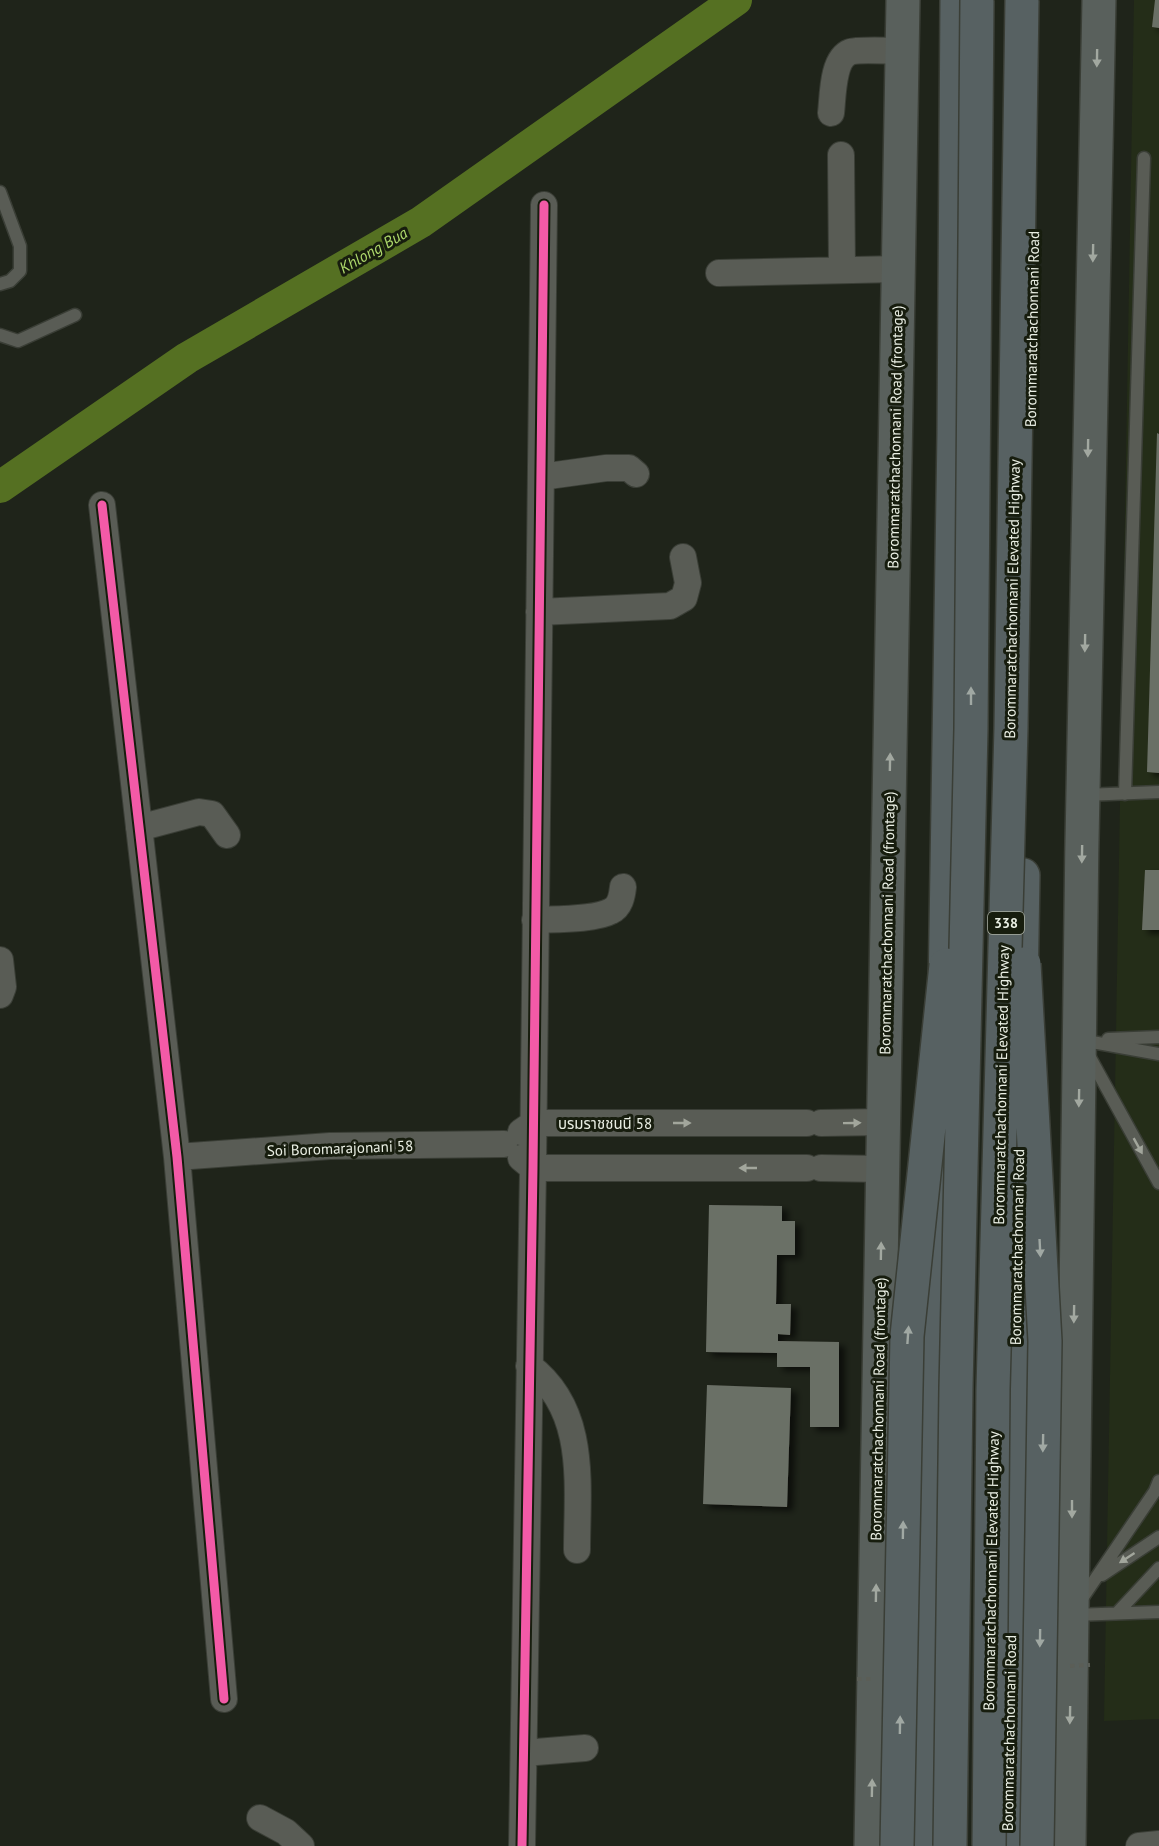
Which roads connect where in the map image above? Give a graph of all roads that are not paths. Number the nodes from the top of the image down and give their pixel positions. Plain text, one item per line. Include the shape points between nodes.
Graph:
1 (903, 0) edge
2 (957, 0) edge
3 (977, 0) edge
4 (1022, 0) edge
5 (1039, 0) edge
6 (1099, 0) edge
7 (902, 51) junction
8 (831, 113) dead end
9 (841, 155) dead end
10 (1144, 158) dead end
11 (0, 192) edge
12 (544, 206) dead end
13 (898, 269) junction
14 (842, 270) junction
15 (719, 273) dead end
16 (0, 284) edge
17 (75, 315) dead end
18 (0, 335) edge
19 (636, 474) dead end
20 (541, 477) junction
21 (102, 505) dead end
22 (683, 557) dead end
23 (539, 612) junction
24 (1011, 728) junction
25 (971, 729) junction
26 (1159, 792) edge
27 (1125, 794) junction
28 (1083, 795) junction
29 (139, 828) junction
30 (227, 835) dead end
31 (623, 887) dead end
32 (535, 921) junction
33 (0, 960) edge
34 (0, 995) edge
35 (1159, 1037) edge
36 (1080, 1039) junction
37 (1158, 1053) edge
38 (884, 1122) junction
39 (534, 1123) junction
40 (504, 1144) junction
41 (177, 1156) junction
42 (533, 1168) junction
43 (882, 1169) junction
44 (1159, 1183) edge
45 (530, 1366) junction
46 (1159, 1481) edge
47 (1159, 1537) edge
48 (577, 1550) dead end
49 (1159, 1568) edge
50 (1096, 1579) junction
51 (1159, 1612) edge
52 (1117, 1613) junction
53 (1071, 1615) junction
54 (224, 1699) dead end
55 (585, 1748) dead end
56 (524, 1753) junction
57 (260, 1818) dead end
58 (1159, 1844) edge
59 (301, 1846) edge
60 (522, 1846) edge
61 (871, 1846) edge
62 (897, 1846) edge
63 (930, 1846) edge
64 (950, 1846) edge
65 (989, 1846) edge
66 (1007, 1846) edge
67 (1037, 1846) edge
68 (1069, 1846) edge
69 (1139, 1846) edge

1 - 7 main road, Borommaratchachonnani Road (frontage)
2 - 63 main road via 954,457
25 -> 3 main road, 338, bridge
4 - 24 main road, Borommaratchachonnani Elevated Highway / 338, bridge
5 - 66 main road, Borommaratchachonnani Road / 338
6 -> 28 main road
7 - 8 street via 850,52 840,61 834,80
7 - 13 main road, Borommaratchachonnani Road (frontage)
9 - 14 street
10 - 27 lane
11 - 16 lane via 20,246 20,271
12 - 20 street
13 - 14 street
38 -> 13 main road, Borommaratchachonnani Road (frontage)
14 - 15 street
17 - 18 lane via 18,341
19 - 20 street via 629,468 606,468
20 - 23 street
21 - 29 street
22 - 23 street via 688,583 684,598 670,606
23 - 32 street
24 - 65 main road, Borommaratchachonnani Elevated Highway / 338, bridge via 993,1389
24 -> 67 main road, bridge via 1045,1341
62 -> 25 main road, bridge via 907,1335
25 - 64 main road, 338, bridge via 956,1364
26 - 27 lane
27 - 28 lane
28 -> 36 main road
29 - 30 street via 199,812 212,814
29 - 41 street
31 - 32 street via 621,900 612,911
32 - 39 street
33 - 34 street
35 - 36 lane
36 - 37 lane
36 -> 44 lane
36 -> 53 main road
39 -> 38 street, บรมราชชนนี 58
38 - 43 main road, Borommaratchachonnani Road (frontage)
39 - 40 street
39 - 42 street
40 - 41 street, Soi Boromarajonani 58 via 330,1146
40 - 42 street
41 - 54 street
43 -> 42 street
42 - 45 street
61 -> 43 main road, Borommaratchachonnani Road (frontage)
45 - 48 street via 544,1377 565,1407 576,1448
45 - 56 street
46 - 50 lane
47 -> 50 lane
49 - 52 lane
50 - 53 lane
51 - 52 lane
52 - 53 lane
53 -> 68 main road
55 - 56 street
56 - 60 street
57 - 59 street via 286,1832
58 - 69 street

